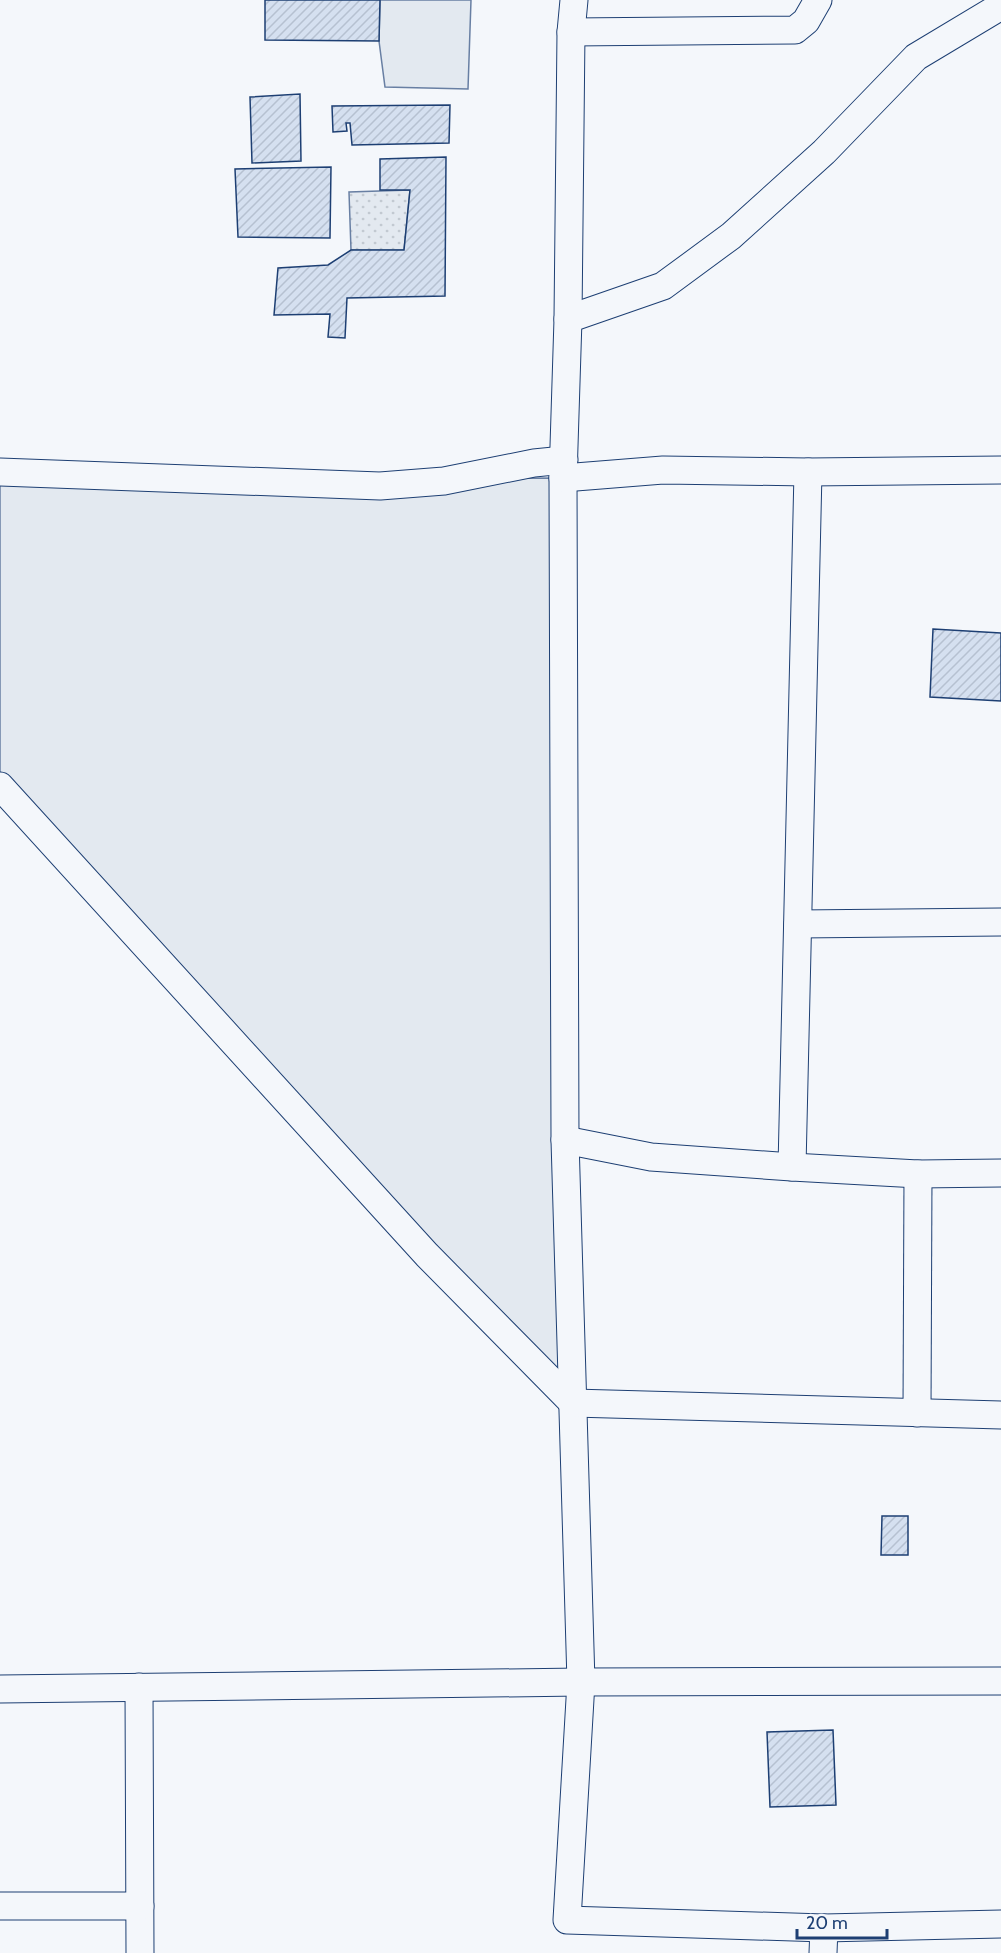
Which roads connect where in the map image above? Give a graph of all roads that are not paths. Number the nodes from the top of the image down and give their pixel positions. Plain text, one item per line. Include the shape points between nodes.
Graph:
1 (574, 0) edge
2 (818, 0) edge
3 (1001, 6) edge
4 (571, 32) junction
5 (568, 318) junction
6 (564, 469) junction
7 (1001, 470) edge
8 (0, 472) edge
9 (808, 472) junction
10 (1, 788) edge
11 (1001, 922) edge
12 (798, 924) junction
13 (565, 1140) junction
14 (792, 1167) junction
15 (1001, 1173) edge
16 (918, 1174) junction
17 (573, 1403) junction
18 (917, 1413) junction
19 (1001, 1415) edge
20 (1001, 1681) edge
21 (581, 1682) junction
22 (139, 1687) junction
23 (0, 1689) edge
24 (0, 1906) edge
25 (140, 1906) junction
26 (1001, 1924) edge
27 (824, 1941) edge
28 (140, 1953) edge

1 - 4 street
2 - 4 street via 806,21 795,30
3 - 5 street via 916,57 815,160 731,236 663,286
4 - 5 street
5 - 6 street
6 - 8 street via 534,463 444,481 380,486
6 - 9 street
6 - 13 street
7 - 9 street
9 - 12 street
10 - 17 street via 418,1246
11 - 12 street
12 - 14 street
13 - 14 street via 651,1157
13 - 17 street
14 - 16 street
15 - 16 street
16 - 18 street
17 - 18 street
17 - 21 street
18 - 19 street
20 - 21 street
21 - 22 street
21 - 27 street via 567,1920
22 - 23 street
22 - 25 street
24 - 25 street
25 - 28 street
26 - 27 street

